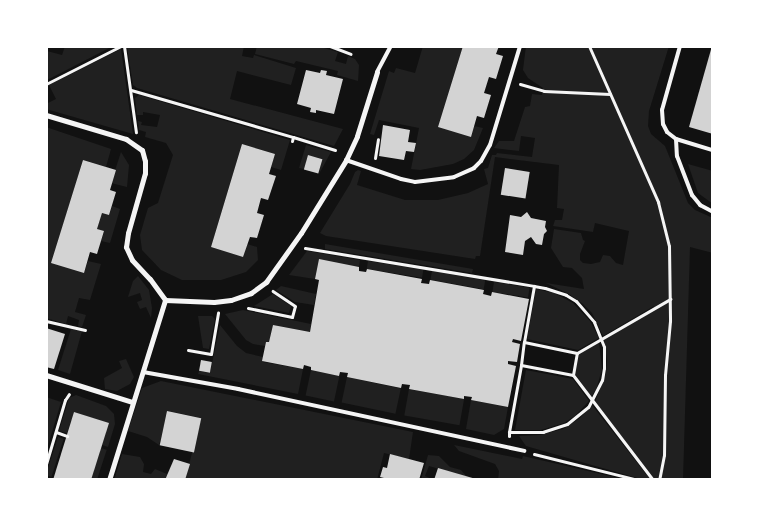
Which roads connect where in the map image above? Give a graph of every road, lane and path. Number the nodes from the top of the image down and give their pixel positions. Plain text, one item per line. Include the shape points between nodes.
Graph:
1 (123, 46) edge
2 (330, 46) edge
3 (391, 46) edge
4 (520, 46) edge
5 (589, 46) edge
6 (680, 46) edge
7 (351, 54) dead end
8 (377, 72) joint
9 (510, 81) junction
10 (46, 84) edge
11 (131, 90) junction
12 (610, 94) junction
13 (46, 115) edge
14 (136, 135) dead end
15 (378, 139) dead end
16 (676, 139) junction
17 (335, 150) dead end
18 (713, 150) edge
19 (346, 160) junction
20 (375, 162) dead end
21 (713, 212) edge
22 (305, 248) dead end
23 (534, 286) junction
24 (272, 290) dead end
25 (670, 299) junction
26 (165, 300) junction
27 (243, 306) dead end
28 (218, 312) dead end
29 (46, 321) edge
30 (85, 330) dead end
31 (601, 339) junction
32 (524, 342) junction
33 (188, 350) dead end
34 (577, 353) junction
35 (521, 365) junction
36 (143, 372) junction
37 (46, 375) edge
38 (573, 375) junction
39 (71, 391) dead end
40 (592, 401) junction
41 (132, 402) junction
42 (56, 432) junction
43 (67, 436) dead end
44 (524, 451) joint
45 (46, 464) edge
46 (109, 480) edge
47 (638, 480) edge
48 (653, 480) edge
49 (659, 480) edge

1 - 10 path
1 - 11 path
2 - 7 path
3 - 8 lane
4 - 9 lane
5 - 12 path
6 - 16 lane via 662,115 664,128
8 - 19 street
9 - 12 path via 544,91
9 - 19 lane via 486,153 474,168 465,173 415,182
11 - 14 path
11 - 17 path
12 - 25 path via 662,212 669,246
13 - 26 street via 134,142 142,150 146,165 128,233 127,252
15 - 20 path
16 - 18 lane
16 - 21 lane via 677,156 692,195
19 - 26 street via 296,240 270,277 258,288 242,297 224,301
22 - 23 path
23 - 31 path via 553,290 576,302 594,322
23 - 32 path
24 - 27 path via 295,306 292,316
25 - 31 path
25 - 49 path via 664,442
26 - 36 street
28 - 33 path via 211,354
29 - 30 path
31 - 34 path
31 - 40 path via 604,368
32 - 34 path
32 - 35 path
34 - 38 path
35 - 38 path
35 - 40 path via 509,432 535,433 557,429 574,419
36 - 41 street
36 - 44 lane via 238,389
37 - 41 street
38 - 40 path
39 - 42 path via 65,400
40 - 48 path
41 - 46 street
42 - 43 path
42 - 45 path
44 - 47 path

